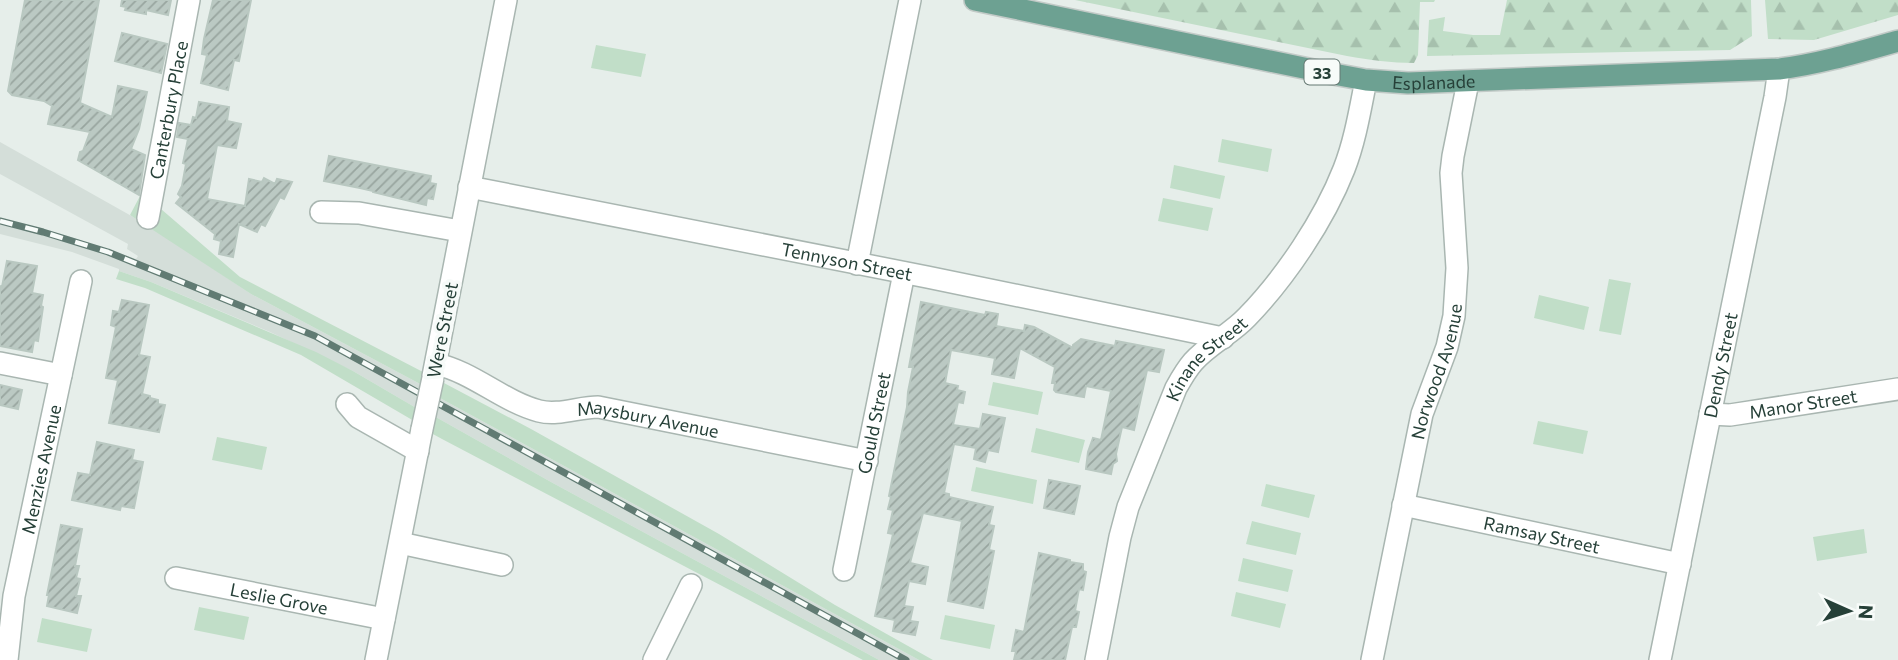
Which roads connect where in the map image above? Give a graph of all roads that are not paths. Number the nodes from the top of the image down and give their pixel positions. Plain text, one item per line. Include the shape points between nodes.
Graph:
1 (189, 0) edge
2 (506, 0) edge
3 (910, 0) edge
4 (975, 0) edge
5 (1898, 41) edge
6 (1779, 69) junction
7 (1366, 80) junction
8 (1468, 82) junction
9 (469, 187) junction
10 (321, 212) dead end
11 (148, 218) dead end
12 (460, 232) junction
13 (857, 264) junction
14 (904, 274) junction
15 (81, 281) dead end
16 (1223, 338) junction
17 (0, 363) edge
18 (434, 371) junction
19 (61, 375) junction
20 (1898, 389) edge
21 (347, 404) dead end
22 (1710, 414) junction
23 (418, 451) junction
24 (867, 461) junction
25 (1404, 505) junction
26 (400, 543) junction
27 (1680, 564) junction
28 (502, 565) dead end
29 (844, 570) dead end
30 (176, 578) dead end
31 (691, 585) dead end
32 (384, 619) junction
33 (7, 660) edge
34 (376, 660) edge
35 (654, 660) edge
36 (1096, 660) edge
37 (1372, 660) edge
38 (1660, 660) edge

1 - 11 street, Canterbury Place
2 - 9 street, Were Street
3 - 13 street
4 - 7 main road, Esplanade / 33
5 - 6 main road, Esplanade / 33
6 - 8 main road, Esplanade / 33
6 - 22 street, Dendy Street
7 - 8 main road, Esplanade / 33
7 - 16 street, Kinane Street via 1338,183 1285,273
8 - 25 street, Norwood Avenue via 1451,173 1457,268 1454,316 1422,414
9 - 12 street, Were Street
9 - 13 street, Tennyson Street
10 - 12 street via 359,213
12 - 18 street, Were Street
13 - 14 street, Tennyson Street
14 - 16 street, Tennyson Street
14 - 24 street, Gould Street
15 - 19 street, Menzies Avenue
16 - 36 street, Kinane Street via 1194,361 1176,388 1128,507
17 - 19 street
18 - 23 street, Were Street, bridge
18 - 24 street, Maysbury Avenue via 457,370 539,411 598,407
19 - 33 street, Menzies Avenue via 15,596
20 - 22 street, Manor Street via 1730,415
21 - 23 street via 358,417
22 - 27 street, Dendy Street
23 - 26 street, Were Street
24 - 29 street, Gould Street
25 - 27 street, Ramsay Street
25 - 37 street, Norwood Avenue
26 - 28 street
26 - 32 street, Were Street
27 - 38 street, Dendy Street
30 - 32 street, Leslie Grove
31 - 35 street
32 - 34 street, Were Street

